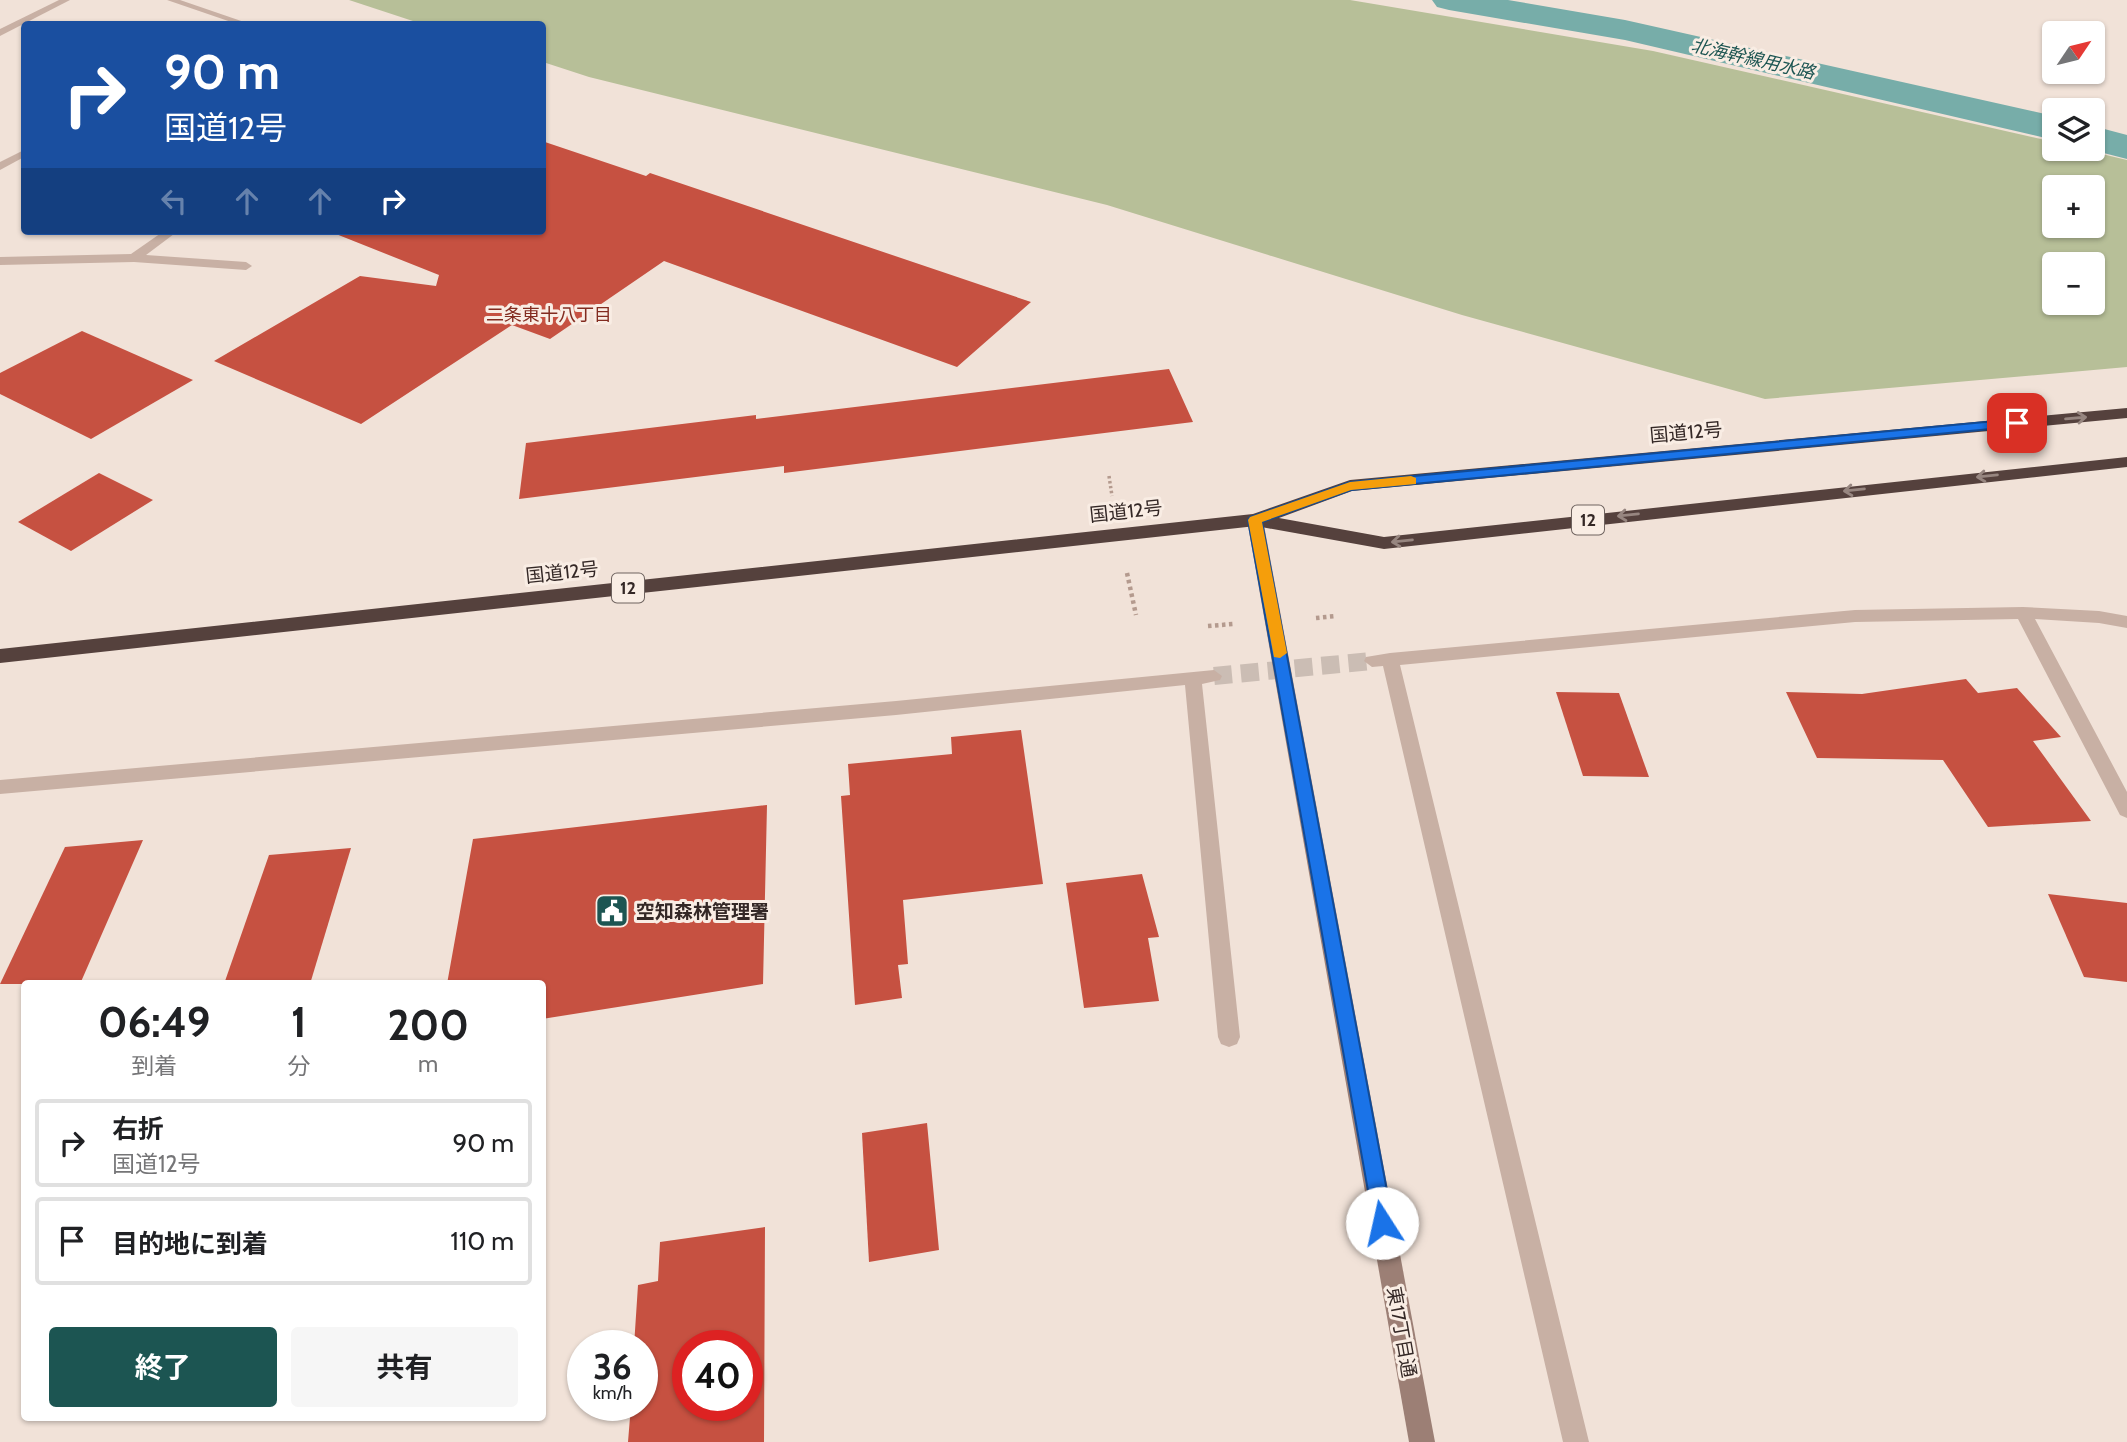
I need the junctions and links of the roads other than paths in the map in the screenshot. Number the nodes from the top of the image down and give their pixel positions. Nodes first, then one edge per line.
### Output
1 (66, 0) edge
2 (171, 0) edge
3 (24, 21) edge
4 (236, 21) edge
5 (21, 22) edge
6 (0, 33) edge
7 (21, 155) edge
8 (0, 167) edge
9 (166, 235) edge
10 (134, 258) junction
11 (0, 261) edge
12 (246, 266) dead end
13 (2127, 413) edge
14 (2127, 462) edge
15 (1255, 520) junction
16 (2024, 613) junction
17 (2127, 622) edge
18 (0, 656) edge
19 (1214, 676) tunnel mouth
20 (1193, 678) junction
21 (0, 787) edge
22 (2127, 810) edge
23 (1229, 1037) dead end
24 (1422, 1442) edge
25 (1576, 1442) edge

1 - 3 street
2 - 4 street
5 - 6 street
7 - 8 street
9 - 10 street
10 - 11 street
10 - 12 street
15 -> 13 highway, 国道12号 / 12
14 -> 15 highway, 国道12号 / 12
15 - 18 highway, 国道12号 / 12
15 - 24 street, 東17丁目通
16 - 17 street
16 - 22 street
16 - 25 street
19 - 20 street
20 - 21 street
20 - 23 street

